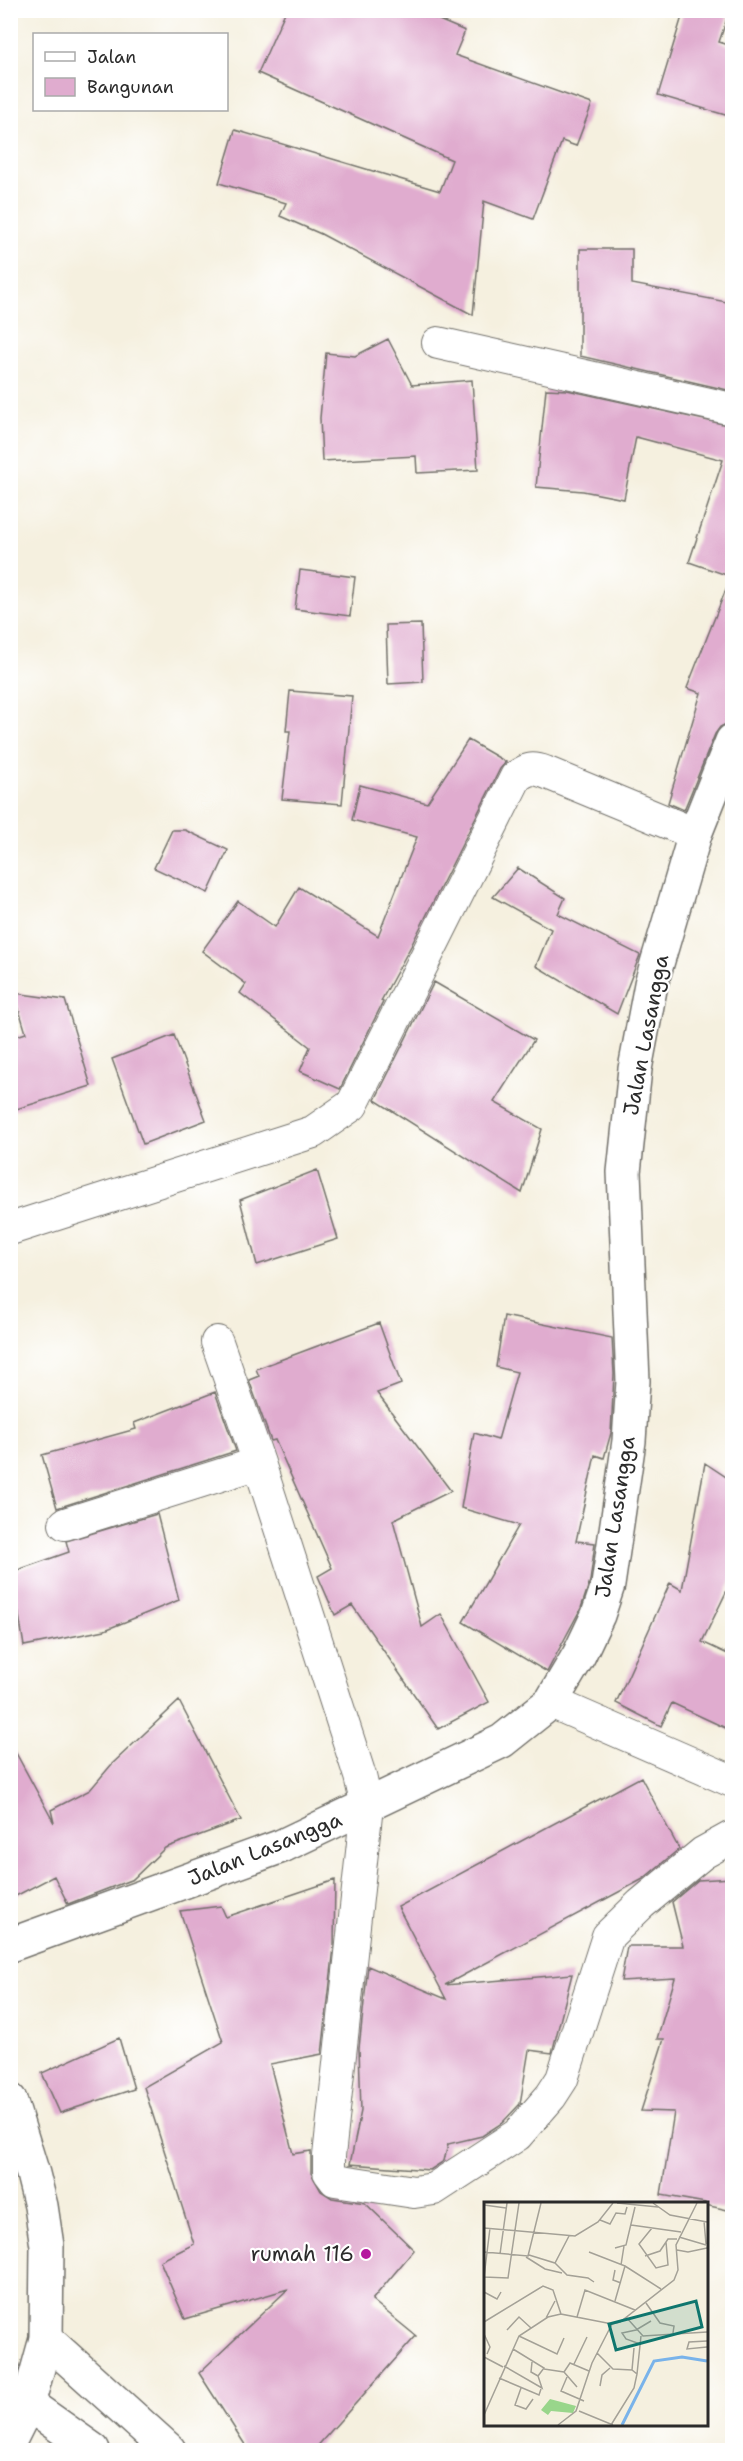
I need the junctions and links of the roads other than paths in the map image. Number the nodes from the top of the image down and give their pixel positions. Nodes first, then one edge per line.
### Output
1 (438, 343) dead end
2 (732, 409) edge
3 (732, 741) edge
4 (695, 834) junction
5 (10, 1229) edge
6 (217, 1342) dead end
7 (259, 1463) junction
8 (65, 1524) dead end
9 (551, 1702) junction
10 (732, 1781) edge
11 (367, 1806) junction
12 (732, 1837) edge
13 (10, 1945) edge
14 (10, 2100) edge
15 (46, 2339) junction
16 (28, 2404) junction
17 (10, 2440) edge
18 (93, 2451) edge
19 (169, 2451) edge

1 - 2 street
3 - 4 main road, Jalan Lasangga
4 - 5 street
4 - 9 main road, Jalan Lasangga
6 - 7 street
7 - 8 street
7 - 11 street
9 - 10 street
9 - 11 main road, Jalan Lasangga
11 - 12 street
11 - 13 main road, Jalan Lasangga
14 - 15 main road
15 - 16 main road
15 - 19 main road
16 - 17 main road
16 - 18 main road

